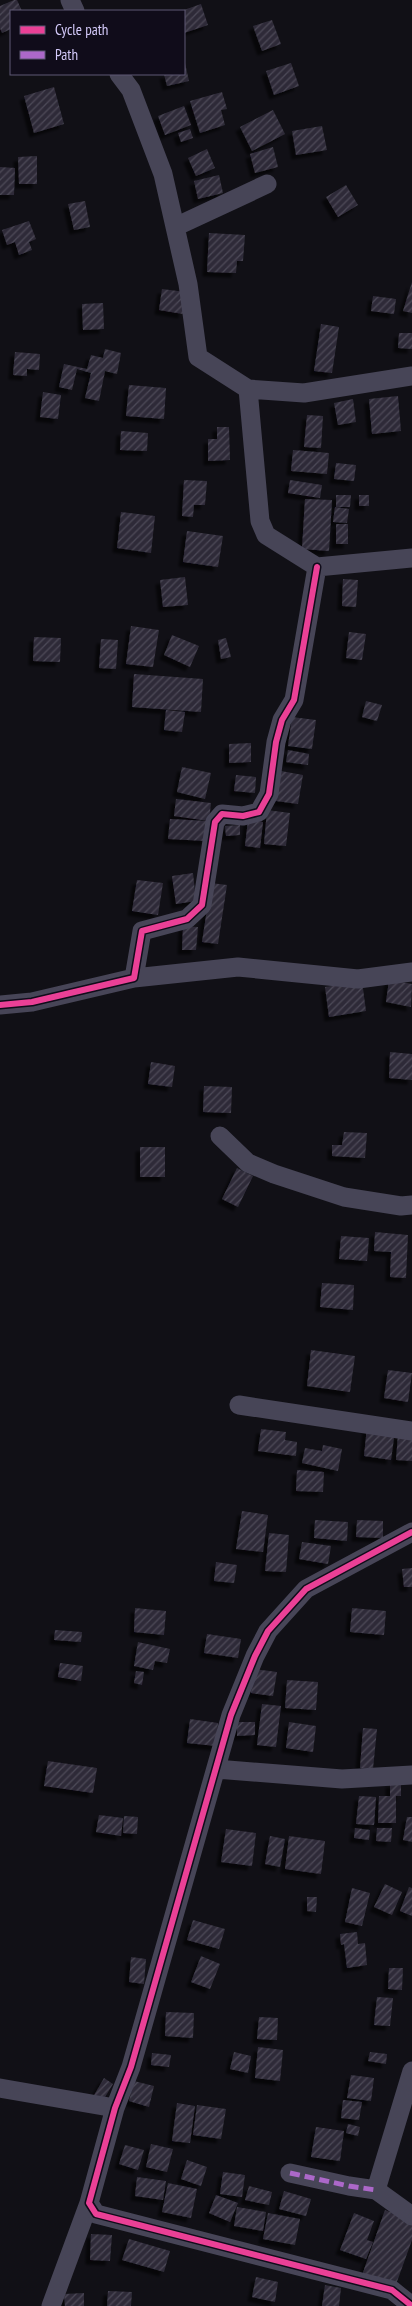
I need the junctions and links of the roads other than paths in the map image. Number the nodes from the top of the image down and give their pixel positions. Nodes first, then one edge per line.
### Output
1 (120, 75) edge
2 (267, 184) dead end
3 (175, 227) junction
4 (412, 376) edge
5 (248, 389) junction
6 (412, 558) edge
7 (317, 567) junction
8 (412, 972) edge
9 (134, 978) junction
10 (0, 1005) edge
11 (220, 1136) dead end
12 (412, 1205) edge
13 (239, 1405) dead end
14 (412, 1431) edge
15 (412, 1532) edge
16 (216, 1769) junction
17 (412, 1775) edge
18 (412, 2071) edge
19 (0, 2088) edge
20 (115, 2108) junction
21 (290, 2173) dead end
22 (376, 2190) junction
23 (89, 2203) junction
24 (412, 2216) edge
25 (51, 2306) edge
26 (412, 2306) edge

1 - 3 street
2 - 3 street
3 - 5 street
4 - 5 street
5 - 7 street
6 - 7 street
7 - 9 street
8 - 9 street
9 - 10 street
11 - 12 street
13 - 14 street
15 - 16 street
16 - 17 street
16 - 20 street
18 - 22 street
19 - 20 street
20 - 23 street
21 - 22 street
22 - 24 street
23 - 25 street
23 - 26 street

